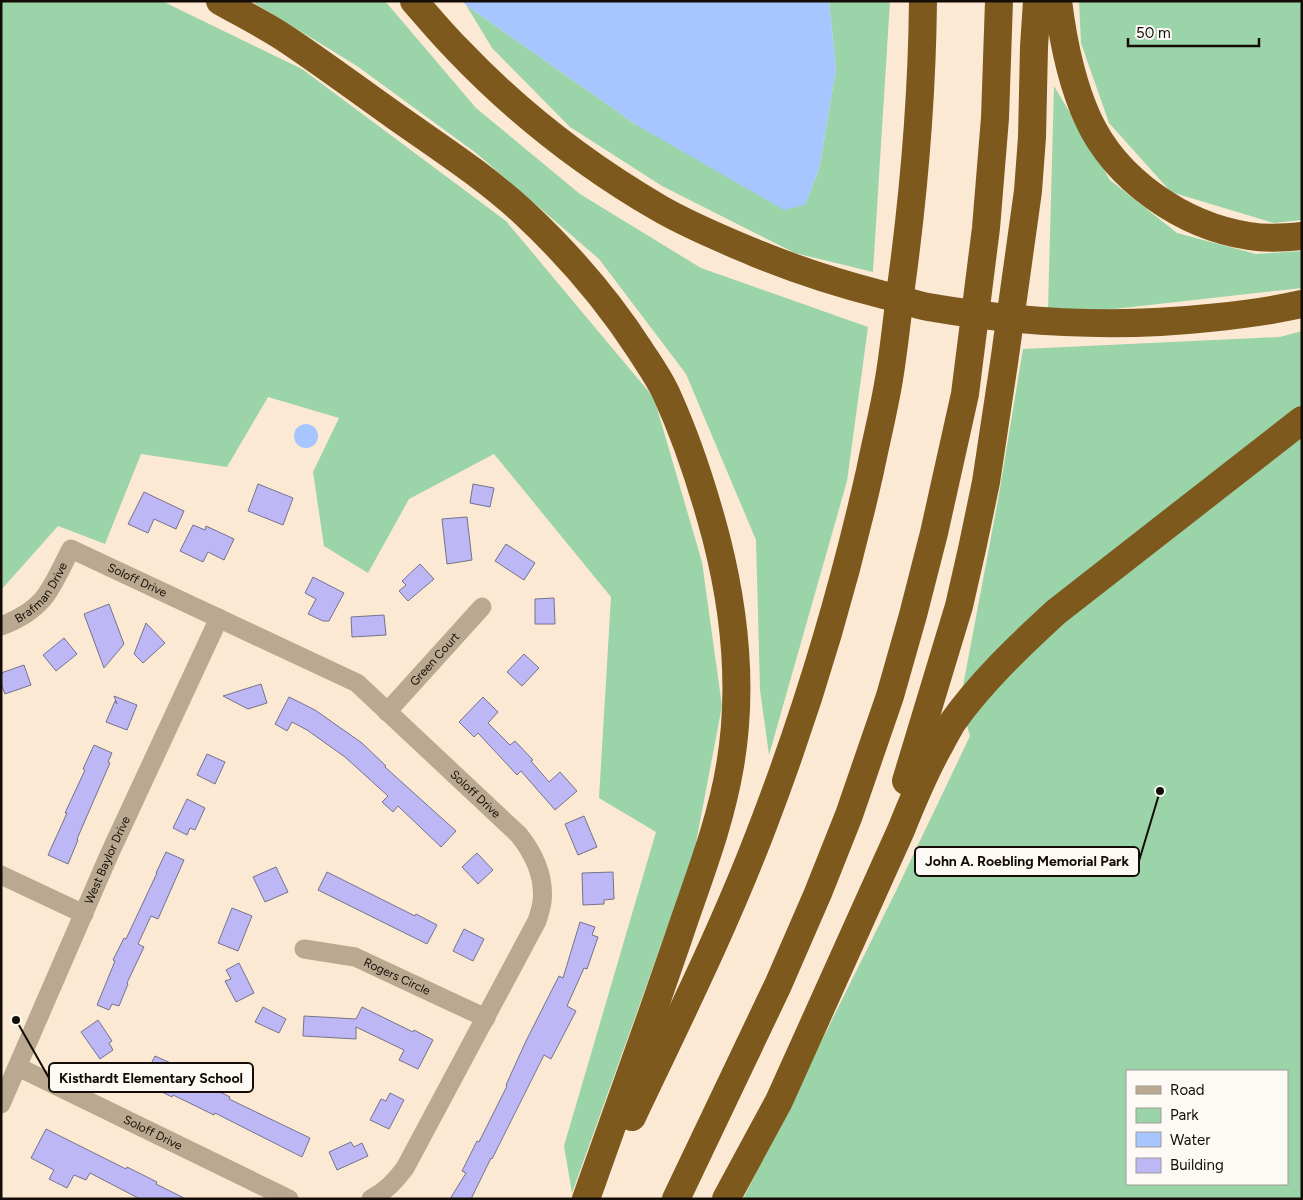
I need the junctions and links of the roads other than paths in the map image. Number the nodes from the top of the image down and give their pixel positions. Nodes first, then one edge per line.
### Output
1 (220, 1) edge
2 (414, 1) edge
3 (923, 1) edge
4 (999, 1) edge
5 (1037, 1) edge
6 (1058, 1) edge
7 (1302, 236) edge
8 (1302, 304) edge
9 (1302, 420) edge
10 (71, 549) joint
11 (482, 607) dead end
12 (219, 618) junction
13 (1, 626) edge
14 (387, 712) junction
15 (1, 876) edge
16 (869, 900) junction
17 (84, 914) junction
18 (304, 949) dead end
19 (486, 1018) junction
20 (18, 1067) junction
21 (1, 1104) edge
22 (289, 1199) edge
23 (371, 1199) edge
24 (586, 1199) edge
25 (593, 1199) edge
26 (676, 1199) edge
27 (726, 1199) edge

1 - 24 highway
2 - 8 highway
3 - 25 highway
4 - 26 highway
5 - 16 highway
6 - 7 highway
9 - 16 highway
10 - 12 street, Soloff Drive
10 - 13 street, Brafman Drive
11 - 14 street, Green Court
12 - 14 street, Soloff Drive
12 - 17 street, West Baylor Drive
14 - 19 street, Soloff Drive
15 - 17 street
16 - 27 highway
17 - 20 street, West Baylor Drive
18 - 19 street, Rogers Circle
19 - 23 street, Soloff Drive
20 - 21 street, West Baylor Drive
20 - 22 street, Soloff Drive

